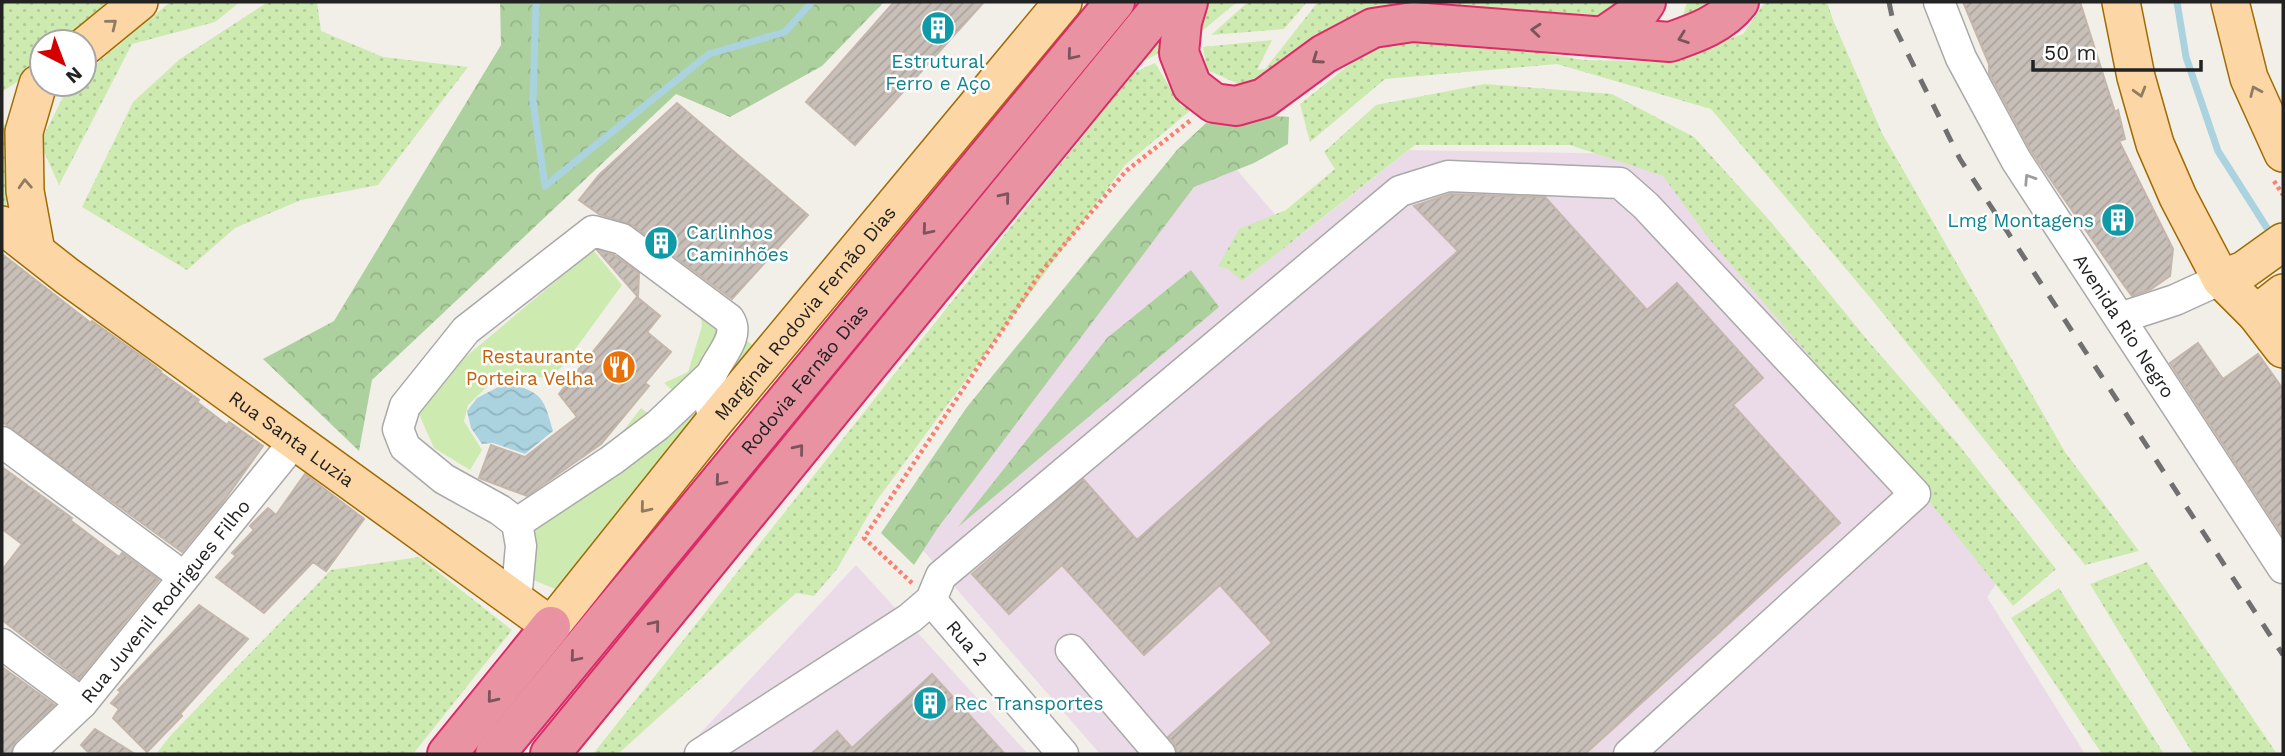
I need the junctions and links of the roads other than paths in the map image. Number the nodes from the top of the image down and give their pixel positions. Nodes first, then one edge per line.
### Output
1 (139, 2) edge
2 (1039, 2) edge
3 (1063, 2) edge
4 (1115, 2) edge
5 (1165, 2) edge
6 (1188, 2) edge
7 (1646, 2) edge
8 (1739, 2) edge
9 (1939, 2) edge
10 (2121, 2) edge
11 (2230, 2) edge
12 (98, 36) edge
13 (1604, 36) junction
14 (28, 89) edge
15 (35, 98) edge
16 (2, 102) edge
17 (947, 142) junction
18 (2283, 153) edge
19 (2, 225) edge
20 (2283, 242) edge
21 (36, 251) junction
22 (2221, 279) junction
23 (2269, 304) edge
24 (2120, 318) junction
25 (2283, 349) edge
26 (711, 375) junction
27 (714, 422) junction
28 (2, 442) edge
29 (295, 442) junction
30 (517, 523) junction
31 (2283, 568) edge
32 (184, 576) junction
33 (931, 600) junction
34 (516, 601) junction
35 (551, 626) junction
36 (2, 644) edge
37 (1071, 650) dead end
38 (82, 703) junction
39 (560, 745) edge
40 (28, 754) edge
41 (447, 754) edge
42 (495, 754) edge
43 (700, 754) edge
44 (1063, 754) edge
45 (1160, 754) edge
46 (1629, 754) edge

12 -> 1 main road
2 - 17 main road
3 - 17 main road, Marginal Rodovia Fernão Dias
4 -> 42 highway, Rodovia Fernão Dias
39 -> 5 highway, Rodovia Fernão Dias
13 -> 6 highway
7 - 13 highway
8 -> 13 highway
24 -> 9 street, Avenida Rio Negro
10 -> 22 main road
18 -> 11 main road
14 - 16 main road
21 -> 15 main road
17 - 27 main road, Marginal Rodovia Fernão Dias
19 - 21 main road, Rua Santa Luzia
20 - 22 main road
21 - 29 main road, Rua Santa Luzia
22 - 23 main road
22 - 24 street
23 - 25 main road
24 - 31 street, Avenida Rio Negro
26 - 27 street
26 - 30 street
26 - 30 street
27 -> 35 main road, Marginal Rodovia Fernão Dias
28 - 32 street
29 - 32 street, Rua Juvenil Rodrigues Filho
29 - 34 main road, Rua Santa Luzia
30 - 34 street
32 - 38 street, Rua Juvenil Rodrigues Filho
33 - 43 street
33 - 44 street, Rua 2
33 - 46 street
34 - 35 main road, Rua Santa Luzia
35 -> 41 highway
36 - 38 street
37 - 45 street
38 - 40 street, Rua Juvenil Rodrigues Filho

